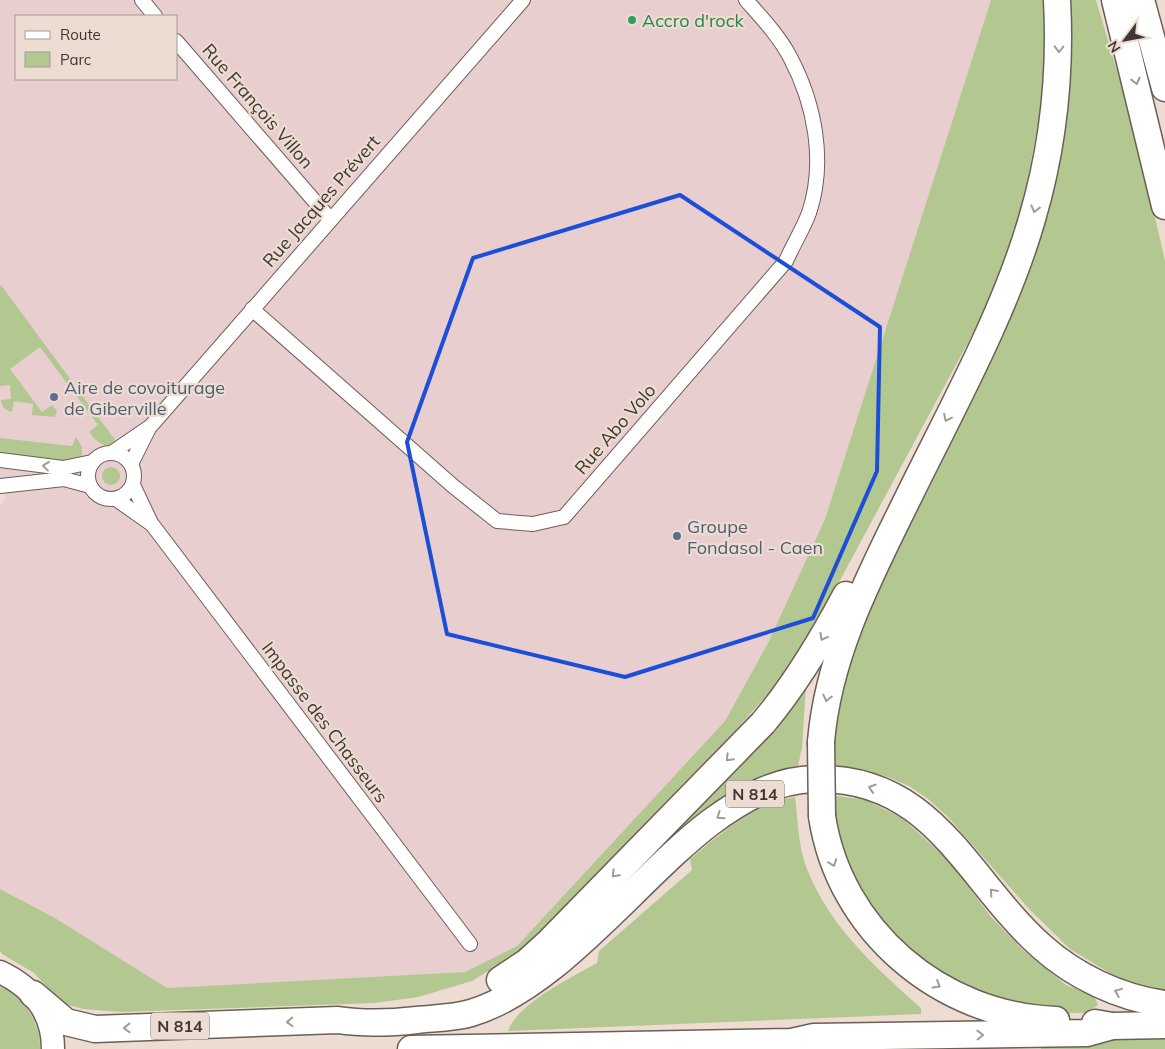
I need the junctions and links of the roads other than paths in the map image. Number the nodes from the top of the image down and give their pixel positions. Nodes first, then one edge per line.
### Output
1 (142, 0) edge
2 (523, 0) edge
3 (746, 0) edge
4 (1058, 0) edge
5 (1115, 0) edge
6 (1141, 0) edge
7 (154, 15) edge
8 (178, 43) edge
9 (1165, 88) edge
10 (1165, 206) edge
11 (330, 219) junction
12 (252, 308) junction
13 (149, 428) junction
14 (113, 452) junction
15 (0, 460) edge
16 (92, 462) junction
17 (131, 464) junction
18 (16, 484) junction
19 (133, 485) junction
20 (0, 486) edge
21 (90, 486) junction
22 (0, 490) edge
23 (116, 499) junction
24 (151, 523) junction
25 (896, 523) junction
26 (470, 944) dead end
27 (12, 977) edge
28 (1165, 1004) edge
29 (338, 1020) junction
30 (1165, 1025) edge
31 (1112, 1026) junction
32 (792, 1042) junction
33 (54, 1049) edge
34 (411, 1049) edge
35 (934, 1049) edge

1 - 7 street
2 - 11 street, Rue Jacques Prévert
3 - 12 street, Rue Abo Volo
4 -> 25 highway
5 -> 10 highway
6 - 9 highway
8 - 11 street, Rue François Villon
11 - 12 street, Rue Jacques Prévert
12 - 13 street, Rue Jacques Prévert
13 - 14 street, Rue Jacques Prévert
13 - 17 street, Rue Jacques Prévert
14 - 16 street, Rue Jacques Prévert
14 - 17 street
16 -> 15 street, Rue Jacques Prévert
16 - 21 street
17 - 19 street
18 - 20 street
18 - 21 street
18 - 22 street
19 - 23 street
19 - 24 street, Impasse des Chasseurs
21 - 23 street
23 - 24 street, Impasse des Chasseurs
24 - 26 street, Impasse des Chasseurs
25 -> 29 highway
25 -> 31 highway, bridge
29 -> 27 highway, N 814
27 - 33 main road
28 -> 29 highway, N 814
30 - 31 highway
32 -> 31 highway
32 - 34 highway
32 - 35 highway

